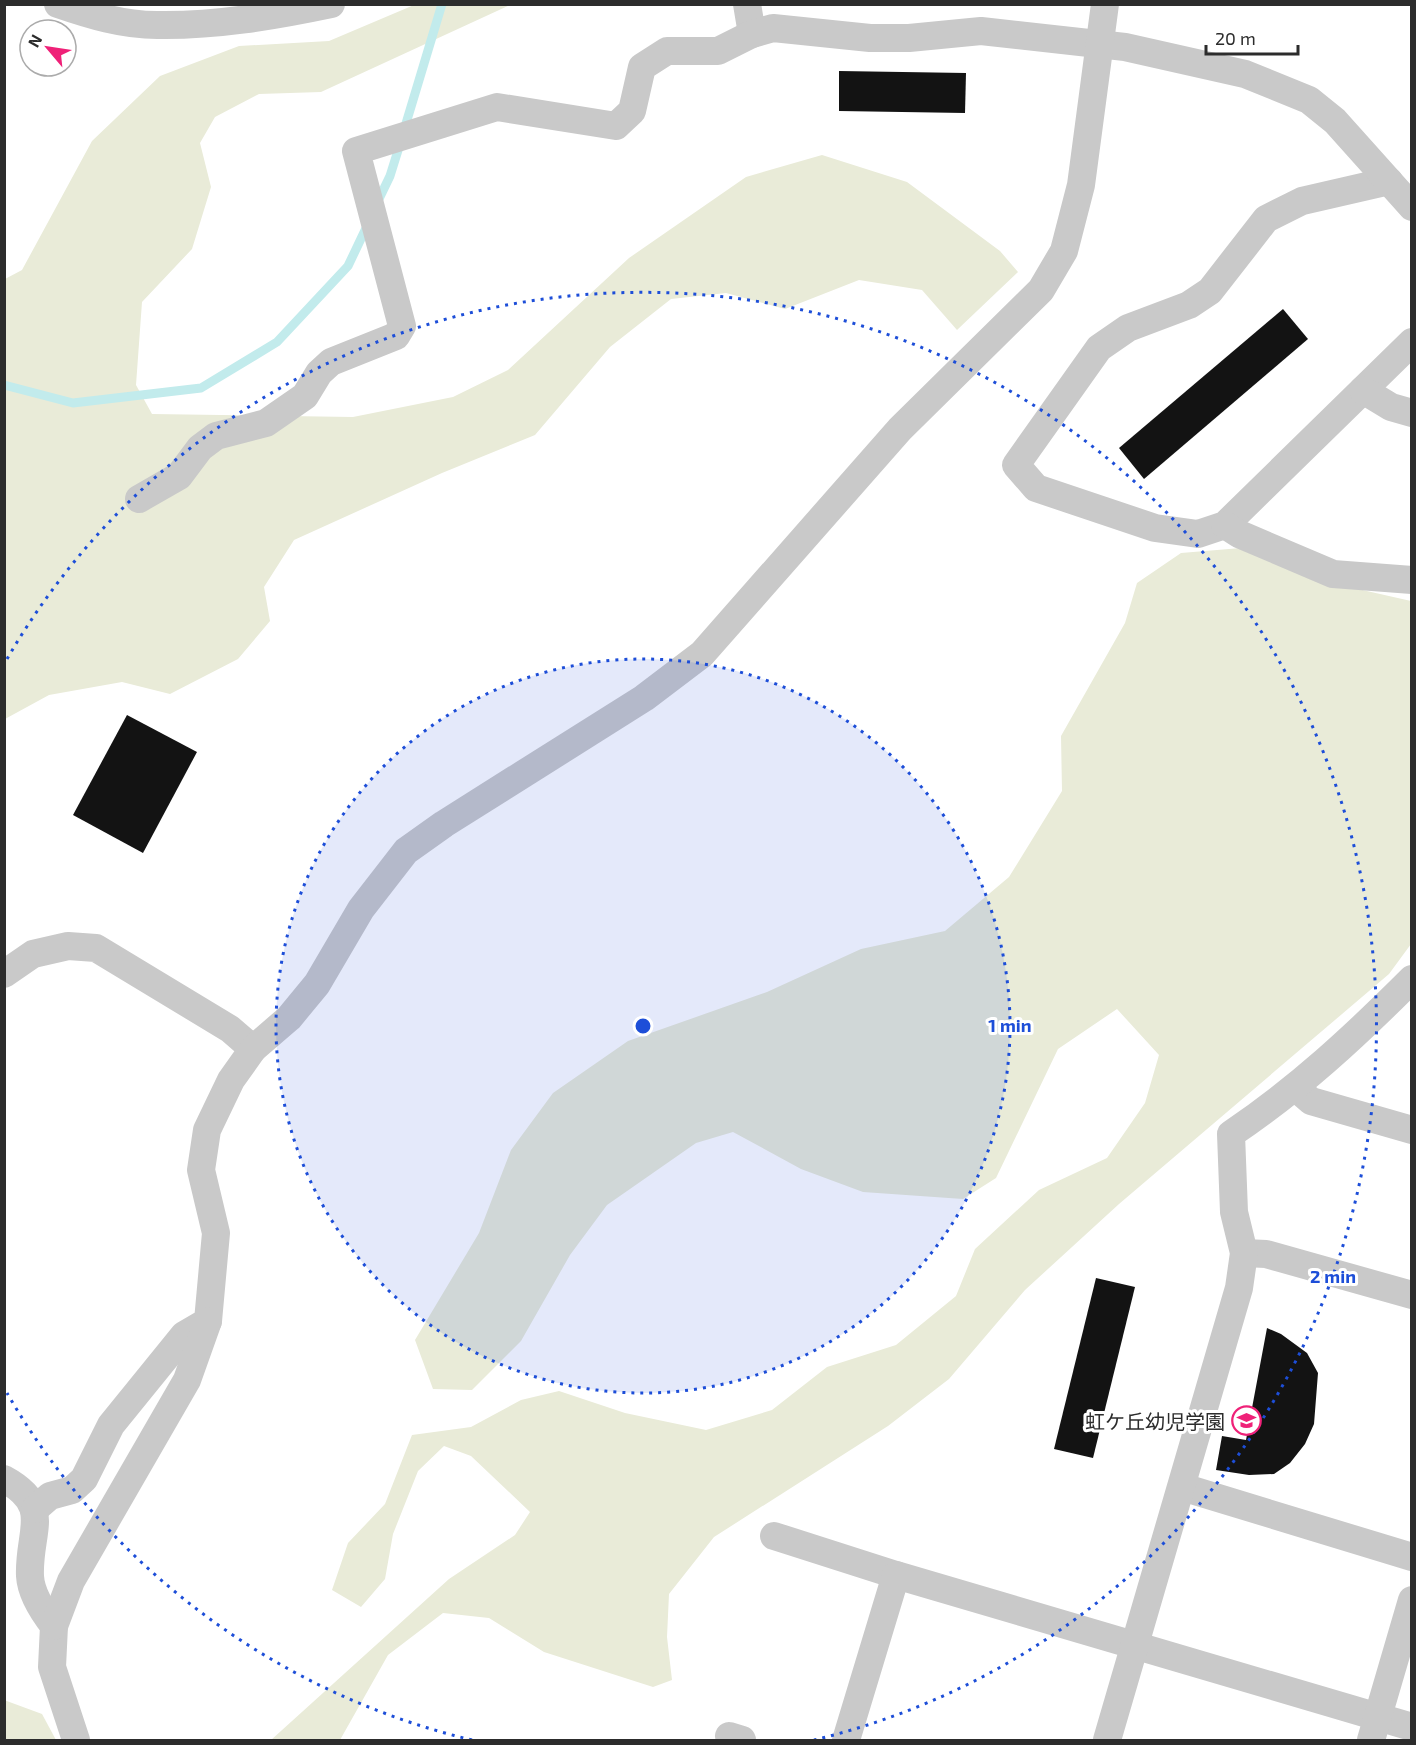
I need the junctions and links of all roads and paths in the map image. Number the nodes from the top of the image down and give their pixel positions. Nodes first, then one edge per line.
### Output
1 (58, 4) edge
2 (331, 4) edge
3 (747, 4) edge
4 (1105, 4) edge
5 (752, 34) junction
6 (1099, 44) junction
7 (1389, 181) junction
8 (1412, 207) edge
9 (1412, 342) edge
10 (1364, 390) junction
11 (1412, 413) edge
12 (139, 499) dead end
13 (1225, 525) junction
14 (1412, 580) edge
15 (4, 974) edge
16 (1412, 979) edge
17 (253, 1049) junction
18 (1296, 1088) junction
19 (1412, 1130) edge
20 (1244, 1253) junction
21 (1412, 1295) edge
22 (208, 1321) junction
23 (4, 1479) edge
24 (1182, 1487) junction
25 (35, 1509) junction
26 (774, 1536) dead end
27 (1412, 1557) edge
28 (896, 1575) junction
29 (1412, 1600) edge
30 (54, 1626) junction
31 (1136, 1644) junction
32 (1412, 1727) edge
33 (1374, 1729) edge
34 (76, 1740) edge
35 (846, 1740) edge
36 (1107, 1740) edge

1 - 2 street
3 - 5 street
4 - 6 street
5 - 6 street
5 - 12 street
6 - 7 street
6 - 17 street
7 - 8 street
7 - 13 street
9 - 10 street
10 - 11 street
10 - 13 street
13 - 14 street
15 - 17 street
16 - 18 street
17 - 22 street
18 - 19 street
18 - 20 street
20 - 21 street
20 - 24 street
22 - 25 street
22 - 30 street
23 - 25 street
24 - 27 street
24 - 31 street
25 - 30 street
26 - 28 street
28 - 31 street
28 - 35 street
29 - 33 street
30 - 34 street
31 - 33 street
31 - 36 street
32 - 33 street

